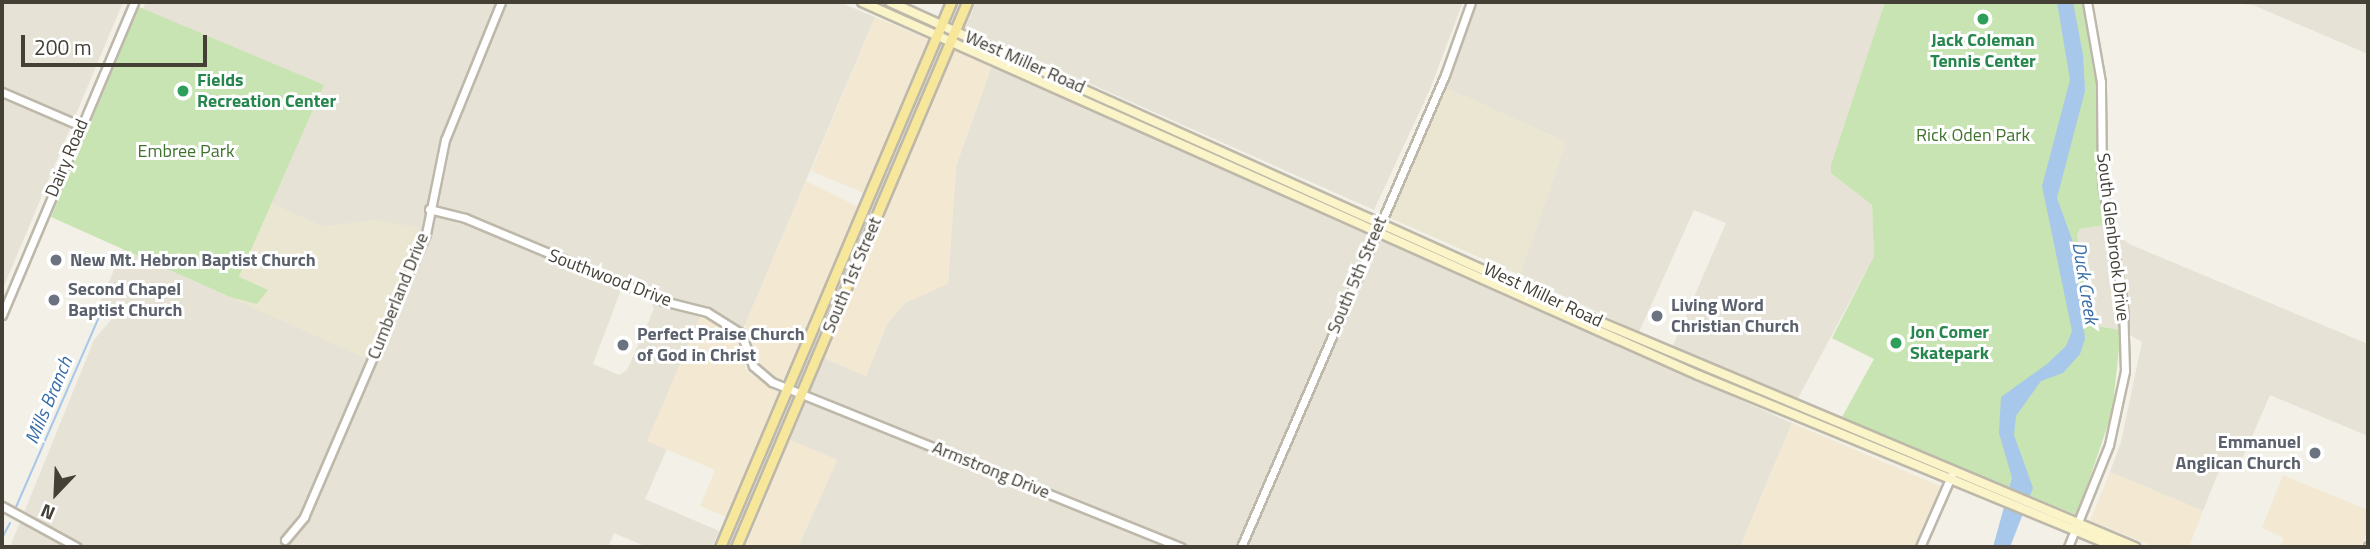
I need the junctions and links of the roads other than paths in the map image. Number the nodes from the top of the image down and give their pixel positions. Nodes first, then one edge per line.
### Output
1 (134, 2) edge
2 (501, 2) edge
3 (862, 2) edge
4 (890, 2) edge
5 (951, 2) edge
6 (967, 2) edge
7 (1471, 2) edge
8 (2087, 2) edge
9 (939, 30) junction
10 (955, 31) junction
11 (950, 41) junction
12 (2, 92) edge
13 (907, 106) junction
14 (920, 112) junction
15 (81, 126) junction
16 (429, 209) junction
17 (1380, 220) junction
18 (1377, 229) junction
19 (828, 296) junction
20 (841, 302) junction
21 (2, 315) edge
22 (789, 389) junction
23 (801, 395) junction
24 (1952, 475) junction
25 (2, 506) edge
26 (2077, 526) junction
27 (285, 540) dead end
28 (77, 547) edge
29 (720, 547) edge
30 (736, 547) edge
31 (1181, 547) edge
32 (1241, 547) edge
33 (1920, 547) edge
34 (2068, 547) edge
35 (2116, 547) edge
36 (2135, 547) edge

1 - 15 street, Dairy Road
2 - 16 street, Cumberland Drive
3 - 9 main road
4 - 9 main road
5 - 9 main road, South 1st Street
6 - 10 main road, South 1st Street
7 - 17 street, South 5th Street
8 - 26 street, South Glenbrook Drive
9 - 10 main road, West Miller Road
9 - 11 main road, West Miller Road
9 - 13 main road, South 1st Street
10 - 11 main road, South 1st Street
10 - 17 main road, West Miller Road
11 - 14 main road, South 1st Street
11 - 18 main road, West Miller Road
12 - 15 street
13 - 14 main road
13 - 19 main road, South 1st Street
14 - 20 main road, South 1st Street
15 - 21 street, Dairy Road
16 - 22 street, Southwood Drive
16 - 27 street, Cumberland Drive
17 - 18 street, South 5th Street
17 - 24 main road, West Miller Road
18 - 24 main road, West Miller Road
18 - 32 street, South 5th Street
19 - 20 main road
19 - 22 main road, South 1st Street
20 - 23 main road, South 1st Street
22 - 23 street, Southwood Drive
22 - 29 main road, South 1st Street
23 - 30 main road, South 1st Street
23 - 31 street, Armstrong Drive
24 - 26 main road, West Miller Road
24 - 33 street
25 - 28 street
26 - 34 street, South Glenbrook Drive
26 - 35 main road, West Miller Road
26 - 36 main road, West Miller Road

